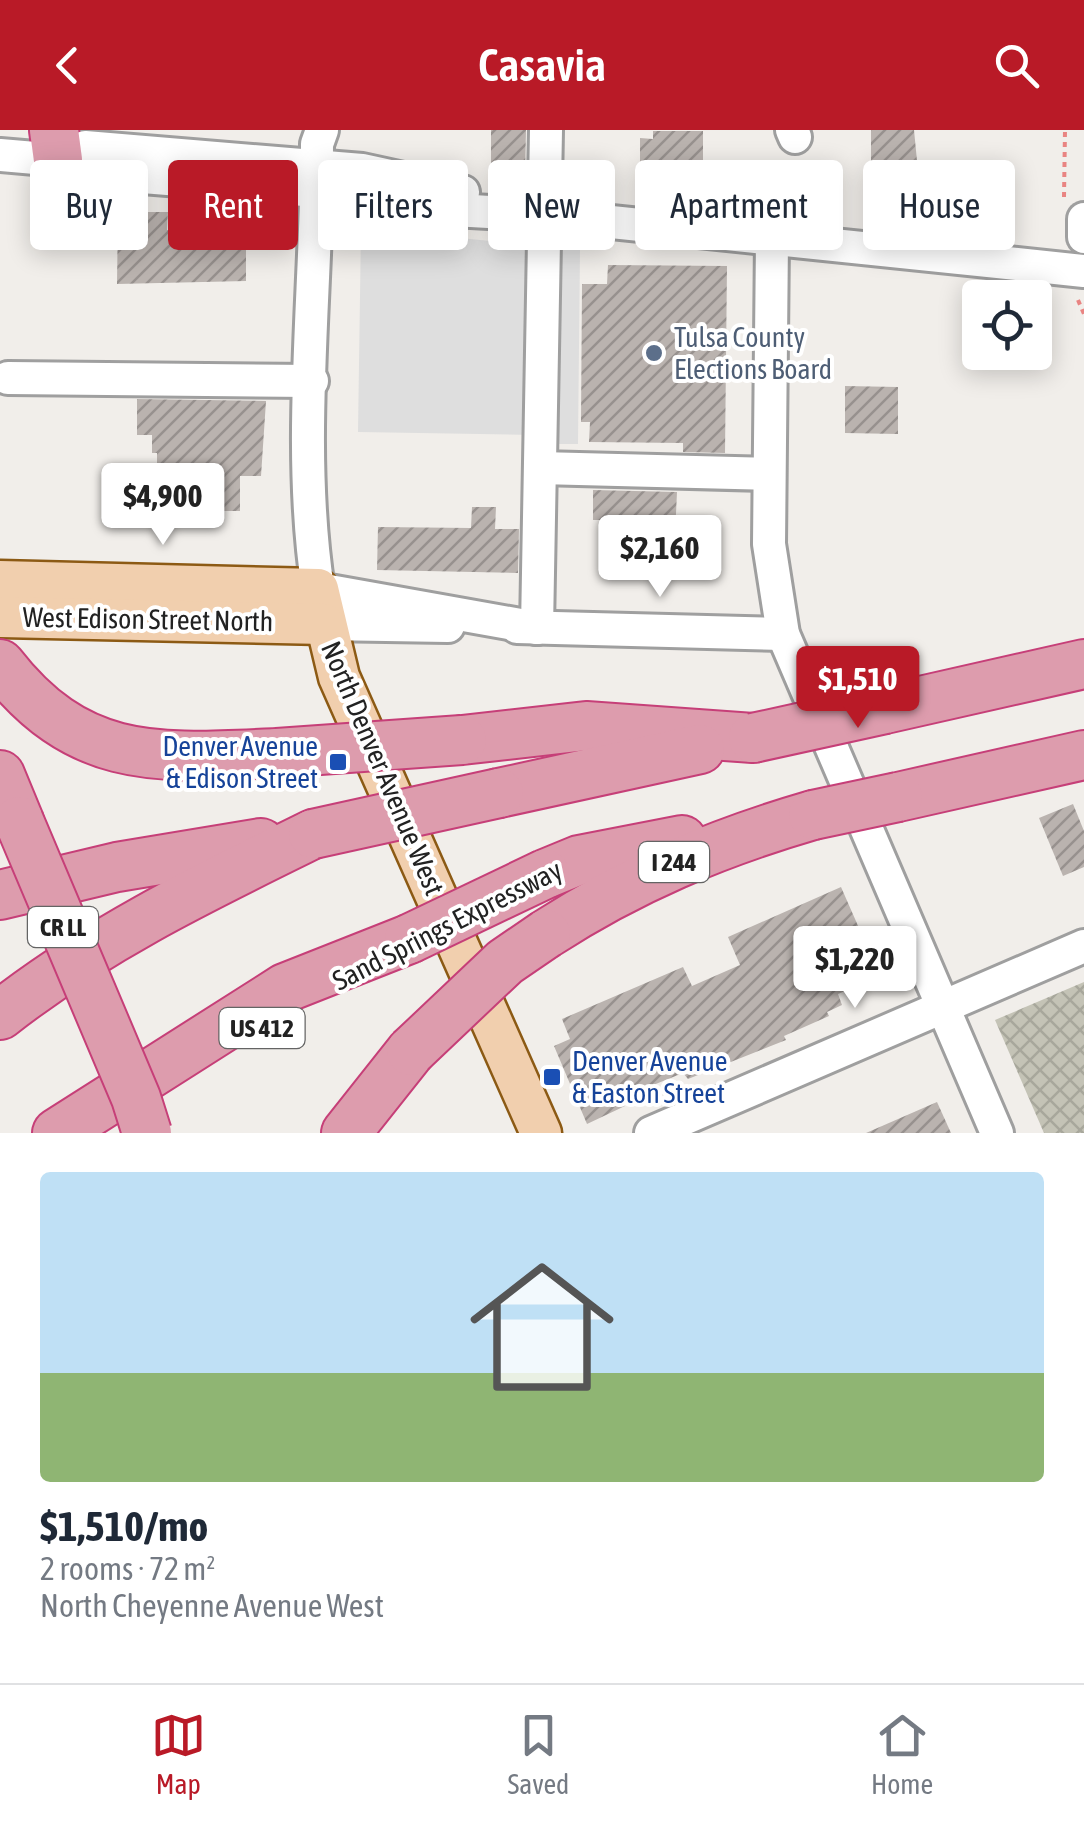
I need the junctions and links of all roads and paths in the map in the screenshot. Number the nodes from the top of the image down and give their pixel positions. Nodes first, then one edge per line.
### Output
1 (546, 130) edge
2 (179, 142) edge
3 (33, 150) edge
4 (317, 152) edge
5 (545, 160) edge
6 (488, 199) edge
7 (1084, 219) edge
8 (1084, 233) edge
9 (843, 246) edge
10 (543, 250) edge
11 (772, 250) edge
12 (1084, 271) edge
13 (8, 378) dead end
14 (312, 382) junction
15 (540, 468) junction
16 (769, 474) junction
17 (0, 582) edge
18 (321, 606) junction
19 (0, 617) edge
20 (536, 628) junction
21 (783, 634) junction
22 (0, 664) edge
23 (1084, 664) edge
24 (753, 738) junction
25 (1084, 755) edge
26 (0, 775) edge
27 (813, 816) junction
28 (314, 834) junction
29 (0, 896) edge
30 (409, 939) junction
31 (1084, 946) edge
32 (942, 1008) junction
33 (0, 1015) edge
34 (106, 1032) junction
35 (58, 1133) edge
36 (126, 1133) edge
37 (147, 1133) edge
38 (346, 1133) edge
39 (541, 1133) edge
40 (651, 1133) edge
41 (997, 1133) edge

1 - 5 street
2 - 3 street
2 - 4 street
3 - 4 street
4 - 6 street
4 - 14 street, North Denver Avenue West
7 - 8 street
9 - 12 street
10 - 15 street
11 - 16 street
13 - 14 street
14 - 18 street, North Denver Avenue West
15 - 16 street
15 - 20 street
16 - 21 street
17 - 18 main road, West Edison Street North
18 - 19 main road, West Edison Street North
18 - 20 street, West Edison Street North
18 - 39 main road, North Denver Avenue West
20 - 21 street, West Edison Street North
21 - 32 street
22 - 24 highway, bridge
23 - 24 highway, bridge
24 - 28 highway, bridge
25 - 27 highway, I 244, bridge
26 - 34 highway, CR LL, bridge
27 - 30 highway, Sand Springs Expressway / US 412, bridge
27 - 38 highway, I 244, bridge
28 - 29 highway
28 - 33 highway
30 - 35 highway
30 - 36 highway, Sand Springs Expressway / US 412
31 - 32 street
32 - 40 street
32 - 41 street
34 - 36 highway, bridge
34 - 37 highway, CR LL, bridge

